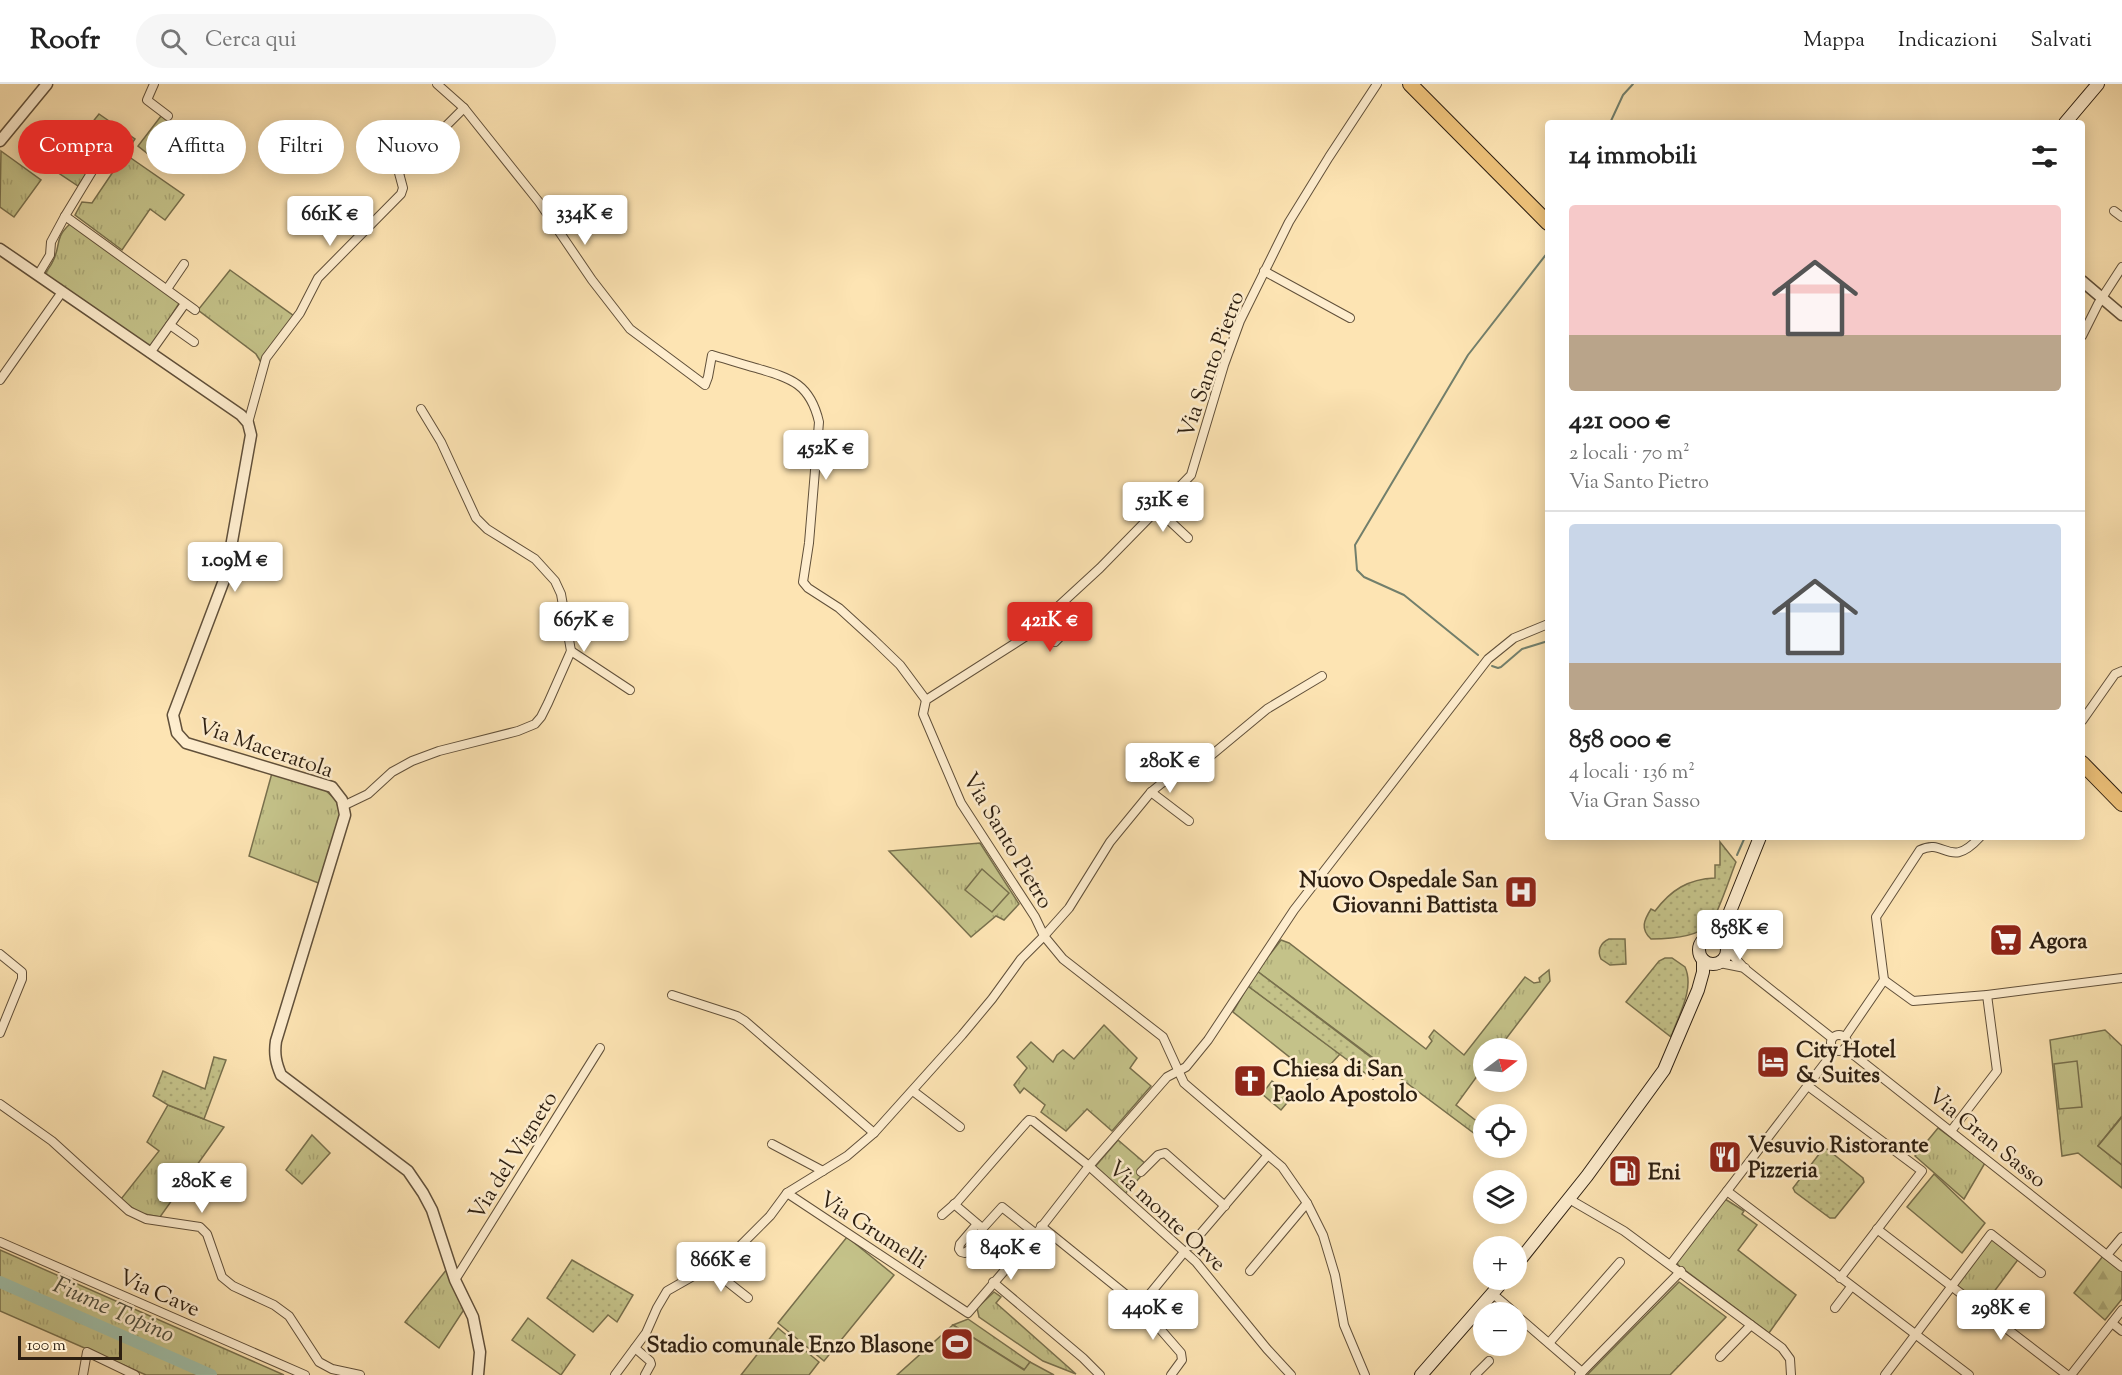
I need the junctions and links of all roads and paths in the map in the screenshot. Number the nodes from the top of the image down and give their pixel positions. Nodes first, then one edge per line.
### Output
1 (47, 84) edge
2 (154, 84) edge
3 (437, 84) edge
4 (1377, 84) edge
5 (1410, 84) edge
6 (2098, 84) edge
7 (464, 108) junction
8 (168, 116) dead end
9 (2068, 120) edge
10 (0, 141) edge
11 (90, 174) edge
12 (2114, 211) dead end
13 (65, 216) junction
14 (2122, 217) edge
15 (1545, 220) edge
16 (2, 253) edge
17 (184, 264) dead end
18 (2122, 267) edge
19 (1264, 272) junction
20 (38, 275) junction
21 (2085, 283) edge
22 (167, 289) junction
23 (62, 292) junction
24 (2103, 298) junction
25 (184, 305) dead end
26 (195, 310) dead end
27 (2122, 315) edge
28 (1350, 318) dead end
29 (170, 325) junction
30 (2085, 331) edge
31 (194, 342) dead end
32 (150, 353) junction
33 (0, 380) edge
34 (421, 409) dead end
35 (248, 423) junction
36 (1157, 509) junction
37 (1188, 538) dead end
38 (1039, 625) junction
39 (1545, 625) edge
40 (1064, 633) dead end
41 (571, 651) junction
42 (2122, 671) edge
43 (1322, 676) dead end
44 (630, 690) dead end
45 (926, 700) junction
46 (2085, 717) edge
47 (2085, 766) edge
48 (1151, 792) junction
49 (2122, 804) edge
50 (343, 806) junction
51 (1189, 821) dead end
52 (1759, 840) edge
53 (1977, 840) edge
54 (1730, 914) junction
55 (1044, 936) junction
56 (1710, 936) junction
57 (1727, 949) junction
58 (0, 954) edge
59 (1703, 960) junction
60 (1720, 963) junction
61 (1745, 969) junction
62 (2122, 978) edge
63 (1884, 980) junction
64 (1698, 990) junction
65 (672, 995) dead end
66 (1988, 995) junction
67 (0, 1033) edge
68 (1845, 1037) junction
69 (1832, 1038) junction
70 (600, 1048) dead end
71 (1845, 1048) junction
72 (1835, 1050) junction
73 (1177, 1070) junction
74 (1808, 1086) junction
75 (913, 1091) junction
76 (0, 1104) edge
77 (960, 1127) dead end
78 (1952, 1131) junction
79 (874, 1133) junction
80 (772, 1144) dead end
81 (1268, 1155) junction
82 (1089, 1166) junction
83 (824, 1171) junction
84 (1141, 1172) dead end
85 (1727, 1191) junction
86 (787, 1193) junction
87 (1569, 1199) junction
88 (1307, 1203) junction
89 (954, 1204) junction
90 (1225, 1206) junction
91 (942, 1215) dead end
92 (1877, 1229) junction
93 (1038, 1230) junction
94 (2122, 1237) edge
95 (0, 1242) edge
96 (1187, 1249) junction
97 (1527, 1251) edge
98 (2107, 1255) junction
99 (1620, 1262) dead end
100 (1671, 1264) junction
101 (2122, 1267) edge
102 (710, 1268) junction
103 (1250, 1271) dead end
104 (1681, 1271) junction
105 (2041, 1273) dead end
106 (1840, 1278) junction
107 (455, 1280) junction
108 (993, 1282) junction
109 (1951, 1286) junction
110 (1851, 1287) junction
111 (1495, 1290) edge
112 (1492, 1294) junction
113 (748, 1298) dead end
114 (1501, 1302) edge
115 (1140, 1306) junction
116 (1835, 1308) dead end
117 (2122, 1310) edge
118 (2112, 1323) junction
119 (1527, 1324) edge
120 (1751, 1325) junction
121 (2122, 1330) edge
122 (1915, 1335) junction
123 (1549, 1343) junction
124 (635, 1348) junction
125 (1720, 1357) dead end
126 (1489, 1361) dead end
127 (345, 1373) edge
128 (1581, 1373) edge
129 (83, 1375) edge
130 (135, 1375) edge
131 (305, 1375) edge
132 (360, 1375) edge
133 (478, 1375) edge
134 (615, 1375) edge
135 (645, 1375) edge
136 (1100, 1375) edge
137 (1171, 1375) edge
138 (1291, 1375) edge
139 (1365, 1375) edge
140 (1421, 1375) edge
141 (1476, 1375) edge
142 (1791, 1375) edge
143 (1885, 1375) edge
144 (1969, 1375) edge
145 (2069, 1375) edge

1 - 10 street
2 - 8 street
3 - 7 street
4 - 19 street, Via Santo Pietro
5 - 15 main road
6 - 9 main road
7 - 35 street
7 - 45 street
11 - 13 street
12 - 14 street
13 - 20 street
13 - 22 street
16 - 20 street
17 - 22 street
18 - 24 street
19 - 28 street
19 - 36 street, Via Santo Pietro
20 - 23 street
21 - 24 street
22 - 26 street
23 - 32 street
23 - 33 street
24 - 27 street
24 - 30 street
25 - 29 street
29 - 31 street
29 - 32 street
32 - 35 street
34 - 41 street
35 - 50 street, Via Maceratola
36 - 37 street
36 - 38 street, Via Santo Pietro
38 - 40 street
38 - 45 street, Via Santo Pietro
39 - 73 street, Via Grumelli
41 - 44 street
41 - 50 street
42 - 46 street
43 - 48 street
45 - 55 street, Via Santo Pietro
47 - 49 main road
48 - 51 street
48 - 55 street
50 - 107 street, Via Maceratola
52 - 54 main road
53 - 63 street
54 - 56 main road
54 - 57 main road
55 - 73 street
55 - 75 street, Via Santo Pietro
56 - 57 main road
56 - 59 main road
57 - 60 main road
57 - 61 street
58 - 67 street
59 - 60 main road
59 - 64 main road
60 - 61 street
60 - 64 main road
61 - 69 street
62 - 66 street
63 - 66 street
63 - 68 street
64 - 87 main road
65 - 79 street
66 - 78 street
68 - 69 street
68 - 71 street
69 - 72 street
70 - 107 street, Via del Vigneto
71 - 72 street
71 - 78 street, Via Gran Sasso
72 - 74 street
73 - 81 street
73 - 82 street, Via Grumelli
74 - 85 street
74 - 92 street
75 - 77 street
75 - 79 street, Via Santo Pietro
76 - 127 street
78 - 98 street, Via Gran Sasso
79 - 83 street, Via Santo Pietro
80 - 83 street
81 - 88 street
81 - 90 street
82 - 89 street, Via monte Orve
82 - 93 street, Via Grumelli
82 - 96 street, Via monte Orve
83 - 86 street, Via Santo Pietro
84 - 90 street
85 - 100 street
85 - 106 street
86 - 102 street, Via Santo Pietro
86 - 108 street, Via Grumelli
87 - 97 main road
87 - 100 street
88 - 103 street
88 - 139 street
89 - 91 street
89 - 93 street
90 - 96 street
92 - 106 street
92 - 109 street
93 - 108 street, Via Grumelli
93 - 115 street
94 - 98 street
95 - 131 street, Via Cave
96 - 115 street
96 - 138 street, Via monte Orve
98 - 101 street, Via Gran Sasso
99 - 123 street
100 - 104 street
102 - 113 street
102 - 124 street, Via Santo Pietro
104 - 120 street
104 - 128 street
105 - 109 street
106 - 110 street
107 - 133 street, Via Maceratola
108 - 136 street
109 - 122 street
109 - 145 street
110 - 116 street
110 - 122 street
111 - 112 main road
112 - 114 street
112 - 140 main road
115 - 137 street
117 - 118 street
118 - 121 street
118 - 145 street
119 - 123 street
120 - 125 street
120 - 142 street
122 - 143 street
122 - 144 street
123 - 128 street
124 - 134 street, Via Santo Pietro
124 - 135 street
126 - 141 street
127 - 132 street
129 - 130 street

